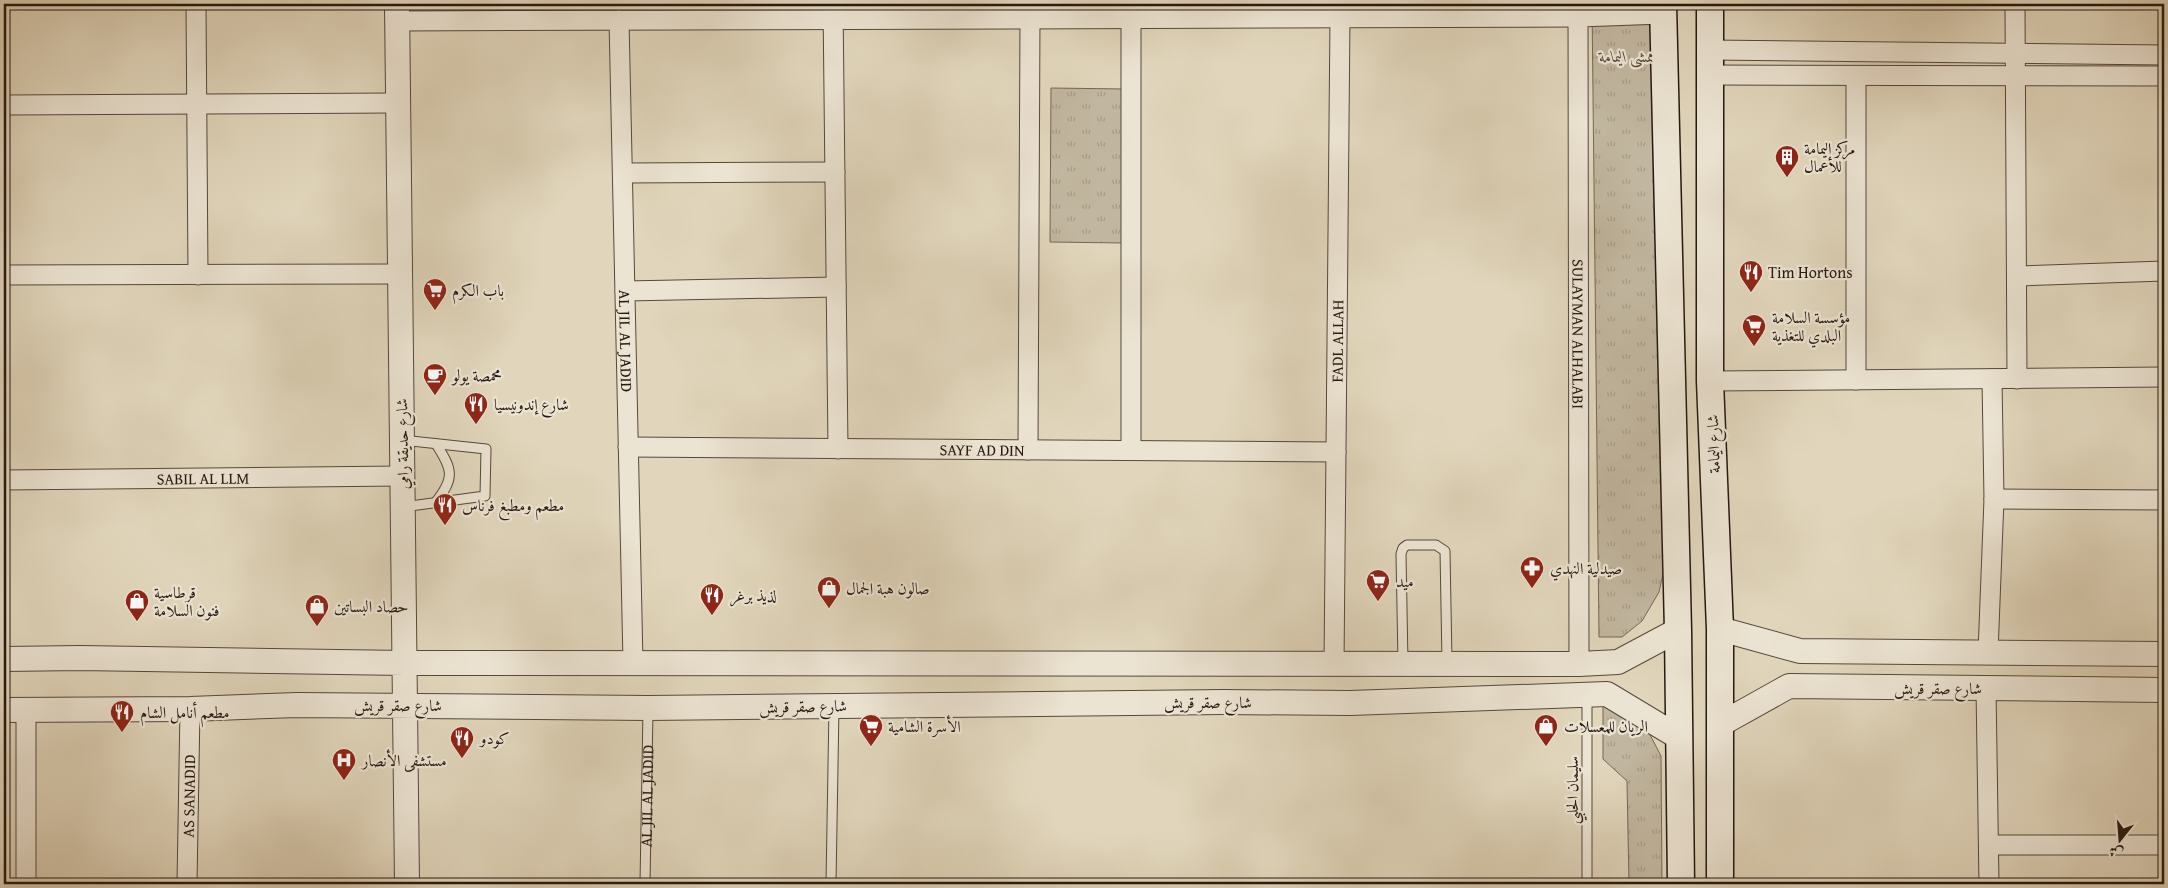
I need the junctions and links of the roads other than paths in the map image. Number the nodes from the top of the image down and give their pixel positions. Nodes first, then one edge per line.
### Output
1 (196, 4) edge
2 (1710, 4) edge
3 (2015, 4) edge
4 (1663, 9) edge
5 (833, 11) edge
6 (1173, 11) edge
7 (1579, 11) edge
8 (397, 12) edge
9 (1131, 17) junction
10 (1340, 17) junction
11 (1030, 18) junction
12 (620, 20) junction
13 (1710, 50) junction
14 (2016, 54) junction
15 (2164, 55) edge
16 (1710, 75) junction
17 (1856, 76) junction
18 (2016, 76) junction
19 (2164, 76) edge
20 (398, 103) junction
21 (195, 104) junction
22 (4, 105) edge
23 (835, 172) junction
24 (623, 173) junction
25 (1710, 259) junction
26 (1669, 260) junction
27 (2164, 272) edge
28 (400, 274) junction
29 (4, 275) edge
30 (198, 275) junction
31 (2017, 276) junction
32 (836, 287) junction
33 (625, 291) junction
34 (2164, 377) edge
35 (2017, 378) junction
36 (1992, 379) junction
37 (1856, 380) junction
38 (1710, 381) junction
39 (402, 440) junction
40 (436, 444) junction
41 (628, 447) junction
42 (838, 449) junction
43 (1028, 450) junction
44 (1131, 450) junction
45 (1336, 452) junction
46 (402, 476) junction
47 (4, 480) edge
48 (1994, 499) junction
49 (2164, 500) edge
50 (435, 503) junction
51 (403, 507) junction
52 (1720, 629) junction
53 (1678, 630) junction
54 (1849, 653) junction
55 (1988, 653) junction
56 (2164, 654) edge
57 (4, 659) edge
58 (634, 662) junction
59 (404, 663) junction
60 (1403, 664) junction
61 (1496, 664) junction
62 (1579, 664) junction
63 (1334, 665) junction
64 (1451, 665) junction
65 (1848, 688) junction
66 (1986, 688) junction
67 (2164, 690) edge
68 (1587, 696) junction
69 (1502, 700) junction
70 (1458, 701) junction
71 (405, 705) junction
72 (834, 706) junction
73 (648, 708) junction
74 (190, 709) junction
75 (15, 710) edge
76 (1721, 724) junction
77 (1680, 738) junction
78 (2164, 844) edge
79 (1989, 845) junction
80 (26, 884) edge
81 (187, 884) edge
82 (407, 884) edge
83 (645, 884) edge
84 (831, 884) edge
85 (1587, 884) edge
86 (1681, 884) edge
87 (1720, 884) edge
88 (1989, 884) edge

1 - 21 street
2 - 13 main road, شارع اليمامة
3 - 14 street
4 - 7 street
4 - 26 main road
5 - 11 street
5 - 12 street
5 - 23 street
6 - 9 street
6 - 10 street
7 - 10 street
7 - 62 street, SULAYMAN ALHALABI
8 - 12 street
8 - 20 street, شارع حديقة رامي
9 - 11 street
9 - 44 street
10 - 45 street, FADL ALLAH
11 - 43 street
12 - 24 street, AL JIL AL JADID
13 - 14 street
13 - 16 main road, شارع اليمامة
14 - 15 street
14 - 18 street
16 - 17 street
16 - 25 main road, شارع اليمامة
17 - 18 street
17 - 37 street
18 - 19 street
18 - 31 street
20 - 21 street
20 - 28 street, شارع حديقة رامي
21 - 22 street
21 - 30 street
23 - 24 street
23 - 32 street
24 - 33 street, AL JIL AL JADID
25 - 26 main road
25 - 38 main road, شارع اليمامة
26 - 53 main road
27 - 31 street
28 - 30 street
28 - 39 street, شارع حديقة رامي
29 - 30 street
31 - 35 street
32 - 33 street
32 - 42 street
33 - 41 street, AL JIL AL JADID
34 - 35 street
35 - 36 street
36 - 37 street
36 - 48 street
37 - 38 street
38 - 52 main road, شارع اليمامة
39 - 40 lane
39 - 46 street, شارع حديقة رامي
40 - 50 lane
40 - 50 lane
41 - 42 street, SAYF AD DIN
41 - 58 street, AL JIL AL JADID
42 - 43 street, SAYF AD DIN
43 - 44 street, SAYF AD DIN
44 - 45 street, SAYF AD DIN
45 - 63 street, FADL ALLAH
46 - 47 street, SABIL AL LLM
46 - 51 street, شارع حديقة رامي
48 - 49 street
48 - 55 street
50 - 51 lane
51 - 59 street, شارع حديقة رامي
52 - 54 street
52 - 76 main road, شارع اليمامة
53 - 62 street
53 - 77 main road
54 - 55 street
54 - 65 street
55 - 56 street
57 - 59 street
58 - 59 street
58 - 63 street
59 - 71 street, شارع حديقة رامي
60 - 63 street
60 - 64 street
60 - 64 lane
61 - 62 street
61 - 64 street
61 - 69 street
64 - 70 street
65 - 66 street, شارع صقر قريش
65 - 76 street, شارع صقر قريش
66 - 67 street, شارع صقر قريش
66 - 79 street
68 - 69 street, شارع صقر قريش
68 - 77 street, شارع صقر قريش
68 - 85 lane, سليمان الحلبي
69 - 70 street, شارع صقر قريش
70 - 72 street, شارع صقر قريش
71 - 73 street, شارع صقر قريش
71 - 74 street, شارع صقر قريش
71 - 82 street, شارع حديقة رامي
72 - 73 street, شارع صقر قريش
72 - 84 lane
73 - 83 lane, AL JIL AL JADID
74 - 75 street, شارع صقر قريش
74 - 81 street, AS SANADID
75 - 80 street
76 - 87 main road, شارع اليمامة
77 - 86 main road
78 - 79 street
79 - 88 street

